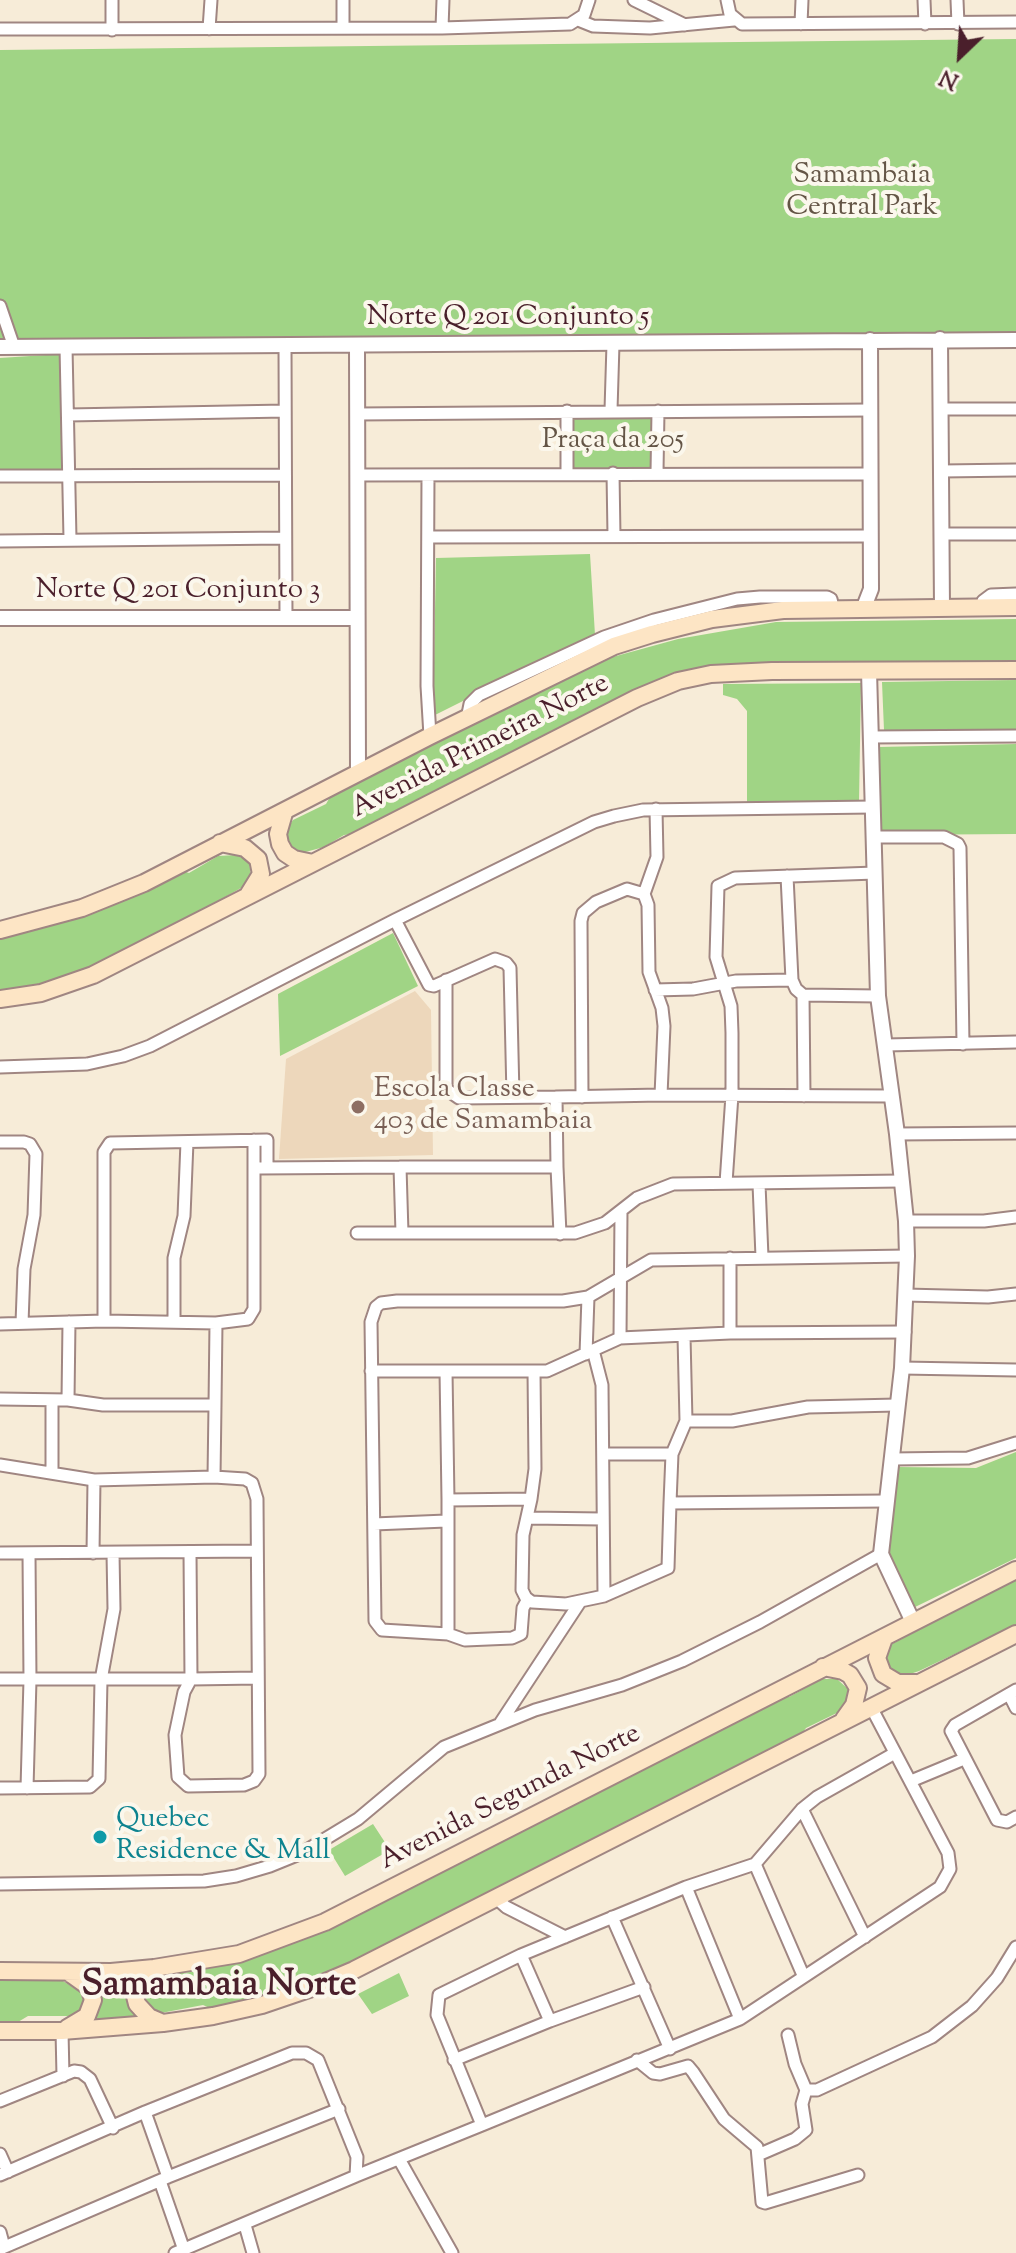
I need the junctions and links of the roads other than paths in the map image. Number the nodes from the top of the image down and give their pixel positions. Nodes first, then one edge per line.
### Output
1 (112, 0) edge
2 (211, 0) edge
3 (343, 0) edge
4 (443, 0) edge
5 (589, 0) edge
6 (634, 0) edge
7 (727, 0) edge
8 (802, 0) edge
9 (924, 0) edge
10 (957, 0) edge
11 (578, 20) junction
12 (734, 20) junction
13 (1016, 22) edge
14 (801, 24) junction
15 (925, 24) junction
16 (958, 24) junction
17 (685, 25) junction
18 (343, 28) junction
19 (442, 28) junction
20 (0, 29) edge
21 (209, 29) junction
22 (112, 30) junction
23 (0, 306) edge
24 (940, 339) junction
25 (870, 340) junction
26 (1016, 340) edge
27 (613, 344) junction
28 (285, 346) junction
29 (357, 346) junction
30 (7, 347) edge
31 (66, 347) junction
32 (941, 409) junction
33 (1016, 409) edge
34 (611, 410) junction
35 (870, 410) junction
36 (285, 411) junction
37 (567, 411) junction
38 (658, 411) junction
39 (358, 414) junction
40 (68, 415) junction
41 (1016, 470) edge
42 (942, 471) junction
43 (657, 472) junction
44 (613, 473) junction
45 (567, 474) junction
46 (870, 474) junction
47 (285, 475) junction
48 (358, 475) junction
49 (428, 475) junction
50 (0, 476) edge
51 (70, 476) junction
52 (942, 534) junction
53 (1016, 534) edge
54 (614, 536) junction
55 (870, 536) junction
56 (428, 537) junction
57 (285, 538) junction
58 (70, 539) junction
59 (0, 541) edge
60 (871, 589) junction
61 (1016, 594) edge
62 (864, 607) junction
63 (1016, 607) edge
64 (883, 608) junction
65 (942, 608) junction
66 (982, 608) junction
67 (0, 618) edge
68 (286, 618) junction
69 (356, 618) junction
70 (1016, 670) edge
71 (869, 671) junction
72 (430, 736) junction
73 (1016, 736) edge
74 (871, 737) junction
75 (358, 773) junction
76 (873, 807) junction
77 (656, 809) junction
78 (284, 813) junction
79 (873, 837) junction
80 (220, 843) junction
81 (313, 863) junction
82 (875, 873) junction
83 (787, 876) junction
84 (644, 894) junction
85 (247, 896) junction
86 (395, 920) junction
87 (0, 930) edge
88 (446, 980) junction
89 (792, 980) junction
90 (723, 984) junction
91 (655, 990) junction
92 (803, 995) junction
93 (878, 996) junction
94 (0, 999) edge
95 (1016, 1042) edge
96 (963, 1044) junction
97 (886, 1045) junction
98 (0, 1067) edge
99 (661, 1095) junction
100 (732, 1095) junction
101 (513, 1096) junction
102 (804, 1096) junction
103 (892, 1096) junction
104 (556, 1097) junction
105 (582, 1097) junction
106 (1016, 1133) edge
107 (897, 1134) junction
108 (0, 1142) edge
109 (187, 1142) junction
110 (261, 1167) junction
111 (400, 1167) junction
112 (557, 1167) junction
113 (901, 1181) junction
114 (726, 1183) junction
115 (759, 1184) junction
116 (621, 1212) junction
117 (1016, 1217) edge
118 (906, 1221) junction
119 (357, 1233) dead end
120 (402, 1233) junction
121 (560, 1234) junction
122 (907, 1256) junction
123 (762, 1257) junction
124 (730, 1258) junction
125 (622, 1275) junction
126 (1016, 1294) edge
127 (905, 1295) junction
128 (588, 1297) junction
129 (104, 1321) junction
130 (69, 1322) junction
131 (174, 1322) junction
132 (22, 1323) junction
133 (216, 1323) junction
134 (0, 1324) edge
135 (905, 1332) junction
136 (730, 1333) junction
137 (684, 1336) junction
138 (620, 1338) junction
139 (590, 1352) junction
140 (902, 1368) junction
141 (1016, 1370) edge
142 (371, 1371) junction
143 (446, 1371) junction
144 (534, 1371) junction
145 (0, 1399) edge
146 (52, 1400) junction
147 (68, 1400) junction
148 (215, 1405) junction
149 (897, 1405) junction
150 (686, 1421) junction
151 (1016, 1443) edge
152 (603, 1454) junction
153 (672, 1454) junction
154 (892, 1459) junction
155 (0, 1465) edge
156 (52, 1473) junction
157 (214, 1477) junction
158 (94, 1480) junction
159 (531, 1499) junction
160 (448, 1500) junction
161 (885, 1501) junction
162 (670, 1503) junction
163 (529, 1518) junction
164 (602, 1519) junction
165 (446, 1521) junction
166 (374, 1524) junction
167 (256, 1551) junction
168 (190, 1552) junction
169 (0, 1553) edge
170 (93, 1553) junction
171 (113, 1553) junction
172 (29, 1554) junction
173 (881, 1554) junction
174 (1016, 1570) edge
175 (604, 1596) junction
176 (528, 1599) junction
177 (580, 1602) junction
178 (913, 1622) junction
179 (448, 1634) junction
180 (1016, 1634) edge
181 (884, 1638) junction
182 (823, 1667) junction
183 (258, 1678) junction
184 (0, 1679) edge
185 (191, 1679) junction
186 (30, 1680) junction
187 (101, 1680) junction
188 (920, 1683) junction
189 (1012, 1692) edge
190 (871, 1707) junction
191 (1016, 1708) edge
192 (843, 1720) junction
193 (501, 1723) junction
194 (895, 1753) junction
195 (964, 1759) junction
196 (911, 1781) junction
197 (0, 1788) edge
198 (27, 1788) junction
199 (802, 1809) junction
200 (1016, 1817) edge
201 (755, 1864) junction
202 (0, 1884) edge
203 (686, 1887) junction
204 (496, 1898) junction
205 (612, 1917) junction
206 (565, 1937) junction
207 (865, 1937) junction
208 (1016, 1947) edge
209 (521, 1955) junction
210 (154, 1968) junction
211 (0, 1971) edge
212 (67, 1972) junction
213 (803, 1975) junction
214 (644, 1987) junction
215 (740, 2019) junction
216 (550, 2021) junction
217 (163, 2023) junction
218 (0, 2031) edge
219 (62, 2031) junction
220 (788, 2035) dead end
221 (670, 2049) junction
222 (454, 2060) junction
223 (637, 2060) junction
224 (63, 2076) junction
225 (806, 2090) junction
226 (0, 2101) edge
227 (339, 2109) junction
228 (145, 2112) junction
229 (482, 2125) junction
230 (113, 2128) junction
231 (0, 2154) edge
232 (758, 2155) junction
233 (399, 2159) junction
234 (4, 2173) edge
235 (858, 2175) dead end
236 (356, 2176) junction
237 (164, 2179) junction
238 (245, 2225) junction
239 (0, 2232) edge
240 (2, 2248) edge
241 (179, 2251) edge
242 (253, 2253) edge
243 (452, 2253) edge

1 - 22 street
2 - 21 street
3 - 18 street
4 - 19 street
5 - 11 street
6 - 17 street
7 - 12 street
8 - 14 street
9 - 15 street
10 - 16 street
11 - 17 street
11 - 19 street
12 - 14 street
12 - 17 street
13 - 16 street
14 - 15 street
15 - 16 street
18 - 19 street
18 - 21 street
20 - 22 street
21 - 22 street
23 - 30 street
24 - 25 street, Norte Q 201 Conjunto 5
24 - 26 street, Norte Q 201 Conjunto 5
24 - 32 street
25 - 27 street, Norte Q 201 Conjunto 5
25 - 35 street
27 - 29 street, Norte Q 201 Conjunto 5
27 - 34 street
28 - 29 street, Norte Q 201 Conjunto 5
28 - 31 street, Norte Q 201 Conjunto 5
28 - 36 street
29 - 39 street
30 - 31 street, Norte Q 201 Conjunto 5
31 - 40 street
32 - 33 street
32 - 42 street
34 - 37 street
34 - 38 street
35 - 38 street
35 - 46 street
36 - 40 street
36 - 47 street
37 - 39 street
37 - 45 street
38 - 43 street
39 - 48 street
40 - 51 street
41 - 42 street
42 - 52 street
43 - 44 street
43 - 46 street
44 - 45 street
44 - 54 street
45 - 49 street
46 - 55 street
47 - 51 street
47 - 57 street
48 - 49 street
48 - 69 street
49 - 56 street
50 - 51 street
51 - 58 street
52 - 53 street
52 - 65 street
54 - 55 street
54 - 56 street
55 - 60 street
56 - 72 street
57 - 58 street
57 - 68 street
58 - 59 street
60 - 62 street
60 - 64 street
61 - 66 street
62 - 64 main road, Avenida Primeira Norte
62 - 72 main road, Avenida Primeira Norte
63 - 66 main road, Avenida Primeira Norte
64 - 65 main road, Avenida Primeira Norte
65 - 66 main road, Avenida Primeira Norte
67 - 68 street, Norte Q 201 Conjunto 3
68 - 69 street, Norte Q 201 Conjunto 3
69 - 75 street
70 - 71 main road, Avenida Primeira Norte
71 - 74 street
71 - 81 main road, Avenida Primeira Norte
72 - 75 main road, Avenida Primeira Norte
73 - 74 street
74 - 76 street
75 - 78 main road, Avenida Primeira Norte
76 - 77 street
76 - 79 street
77 - 84 street
77 - 86 street
78 - 80 main road, Avenida Primeira Norte
78 - 81 main road
79 - 82 street
79 - 96 street
80 - 85 main road
80 - 87 main road, Avenida Primeira Norte
81 - 85 main road, Avenida Primeira Norte
82 - 83 street
82 - 93 street
83 - 89 street
83 - 90 street
84 - 91 street
84 - 105 street
85 - 94 main road, Avenida Primeira Norte
86 - 88 street
86 - 98 street
88 - 101 street
88 - 101 street
89 - 90 street
89 - 92 street
90 - 91 street
90 - 100 street
91 - 99 street
92 - 93 street
92 - 102 street
93 - 97 street
95 - 96 street
96 - 97 street
97 - 103 street
99 - 100 street
99 - 105 street
100 - 102 street
100 - 114 street
101 - 104 street
102 - 103 street
103 - 107 street
104 - 105 street
104 - 112 street
106 - 107 street
107 - 113 street
108 - 132 street
109 - 110 street
109 - 129 street
109 - 131 street
110 - 111 street
110 - 133 street
111 - 112 street
111 - 120 street
112 - 121 street
113 - 115 street
113 - 118 street
114 - 115 street
114 - 116 street
115 - 123 street
116 - 121 street
116 - 125 street
117 - 118 street
118 - 122 street
119 - 120 street
120 - 121 street
122 - 123 street
122 - 127 street
123 - 124 street
124 - 125 street
124 - 136 street
125 - 128 street
125 - 138 street
126 - 127 street
127 - 135 street
128 - 139 street
128 - 142 street
129 - 130 street
129 - 131 street
130 - 132 street
130 - 147 street
131 - 133 street
132 - 134 street
133 - 148 street
135 - 136 street
135 - 140 street
136 - 137 street
137 - 138 street
137 - 150 street
138 - 139 street
139 - 144 street
139 - 152 street
140 - 141 street
140 - 149 street
142 - 143 street
142 - 166 street
143 - 144 street
143 - 160 street
144 - 159 street
145 - 146 street
146 - 147 street
146 - 156 street
147 - 148 street
148 - 157 street
149 - 150 street
149 - 154 street
150 - 153 street
151 - 154 street
152 - 153 street
152 - 164 street
153 - 162 street
154 - 161 street
155 - 156 street
156 - 158 street
157 - 158 street
157 - 167 street
158 - 170 street
159 - 160 street
159 - 163 street
160 - 165 street
161 - 162 street
161 - 173 street
162 - 175 street
163 - 164 street
163 - 176 street
164 - 175 street
165 - 166 street
165 - 179 street
166 - 179 street
167 - 168 street
167 - 183 street
168 - 171 street
168 - 185 street
169 - 172 street
170 - 171 street
170 - 172 street
171 - 187 street
172 - 186 street
173 - 178 street
173 - 193 street
174 - 178 main road, Avenida Segunda Norte
175 - 177 street
176 - 177 street
176 - 179 street
177 - 193 street
178 - 181 main road, Avenida Segunda Norte
180 - 188 main road
181 - 182 main road, Avenida Segunda Norte
181 - 188 main road
182 - 192 main road
182 - 210 main road, Avenida Segunda Norte
183 - 185 street
183 - 185 street
184 - 186 street
185 - 187 street
186 - 187 street
186 - 198 street
187 - 198 street
188 - 190 main road
189 - 191 street
189 - 195 street
190 - 192 main road
190 - 194 street
192 - 204 main road
193 - 202 street
194 - 196 street
194 - 199 street
195 - 196 street
195 - 200 street
196 - 207 street
197 - 198 street
199 - 201 street
199 - 207 street
201 - 203 street
201 - 213 street
203 - 205 street
203 - 215 street
204 - 206 street
204 - 217 main road
205 - 206 street
205 - 214 street
206 - 209 street
207 - 213 street
208 - 225 street
209 - 216 street
209 - 222 street
210 - 212 main road, Avenida Segunda Norte
210 - 217 main road
211 - 212 main road, Avenida Segunda Norte
212 - 219 main road
213 - 215 street
214 - 216 street
214 - 221 street
215 - 221 street
216 - 222 street
217 - 219 main road
218 - 219 main road
219 - 224 street
220 - 225 street
221 - 223 street
222 - 229 street
223 - 229 street
223 - 232 street
224 - 226 street
224 - 230 street
225 - 232 street
227 - 228 street
227 - 236 street
227 - 237 street
228 - 230 street
228 - 237 street
229 - 233 street
230 - 234 street
231 - 234 street
232 - 235 street
233 - 236 street
233 - 243 street
236 - 238 street
237 - 240 street
237 - 241 street
238 - 241 street
238 - 242 street
239 - 240 street

